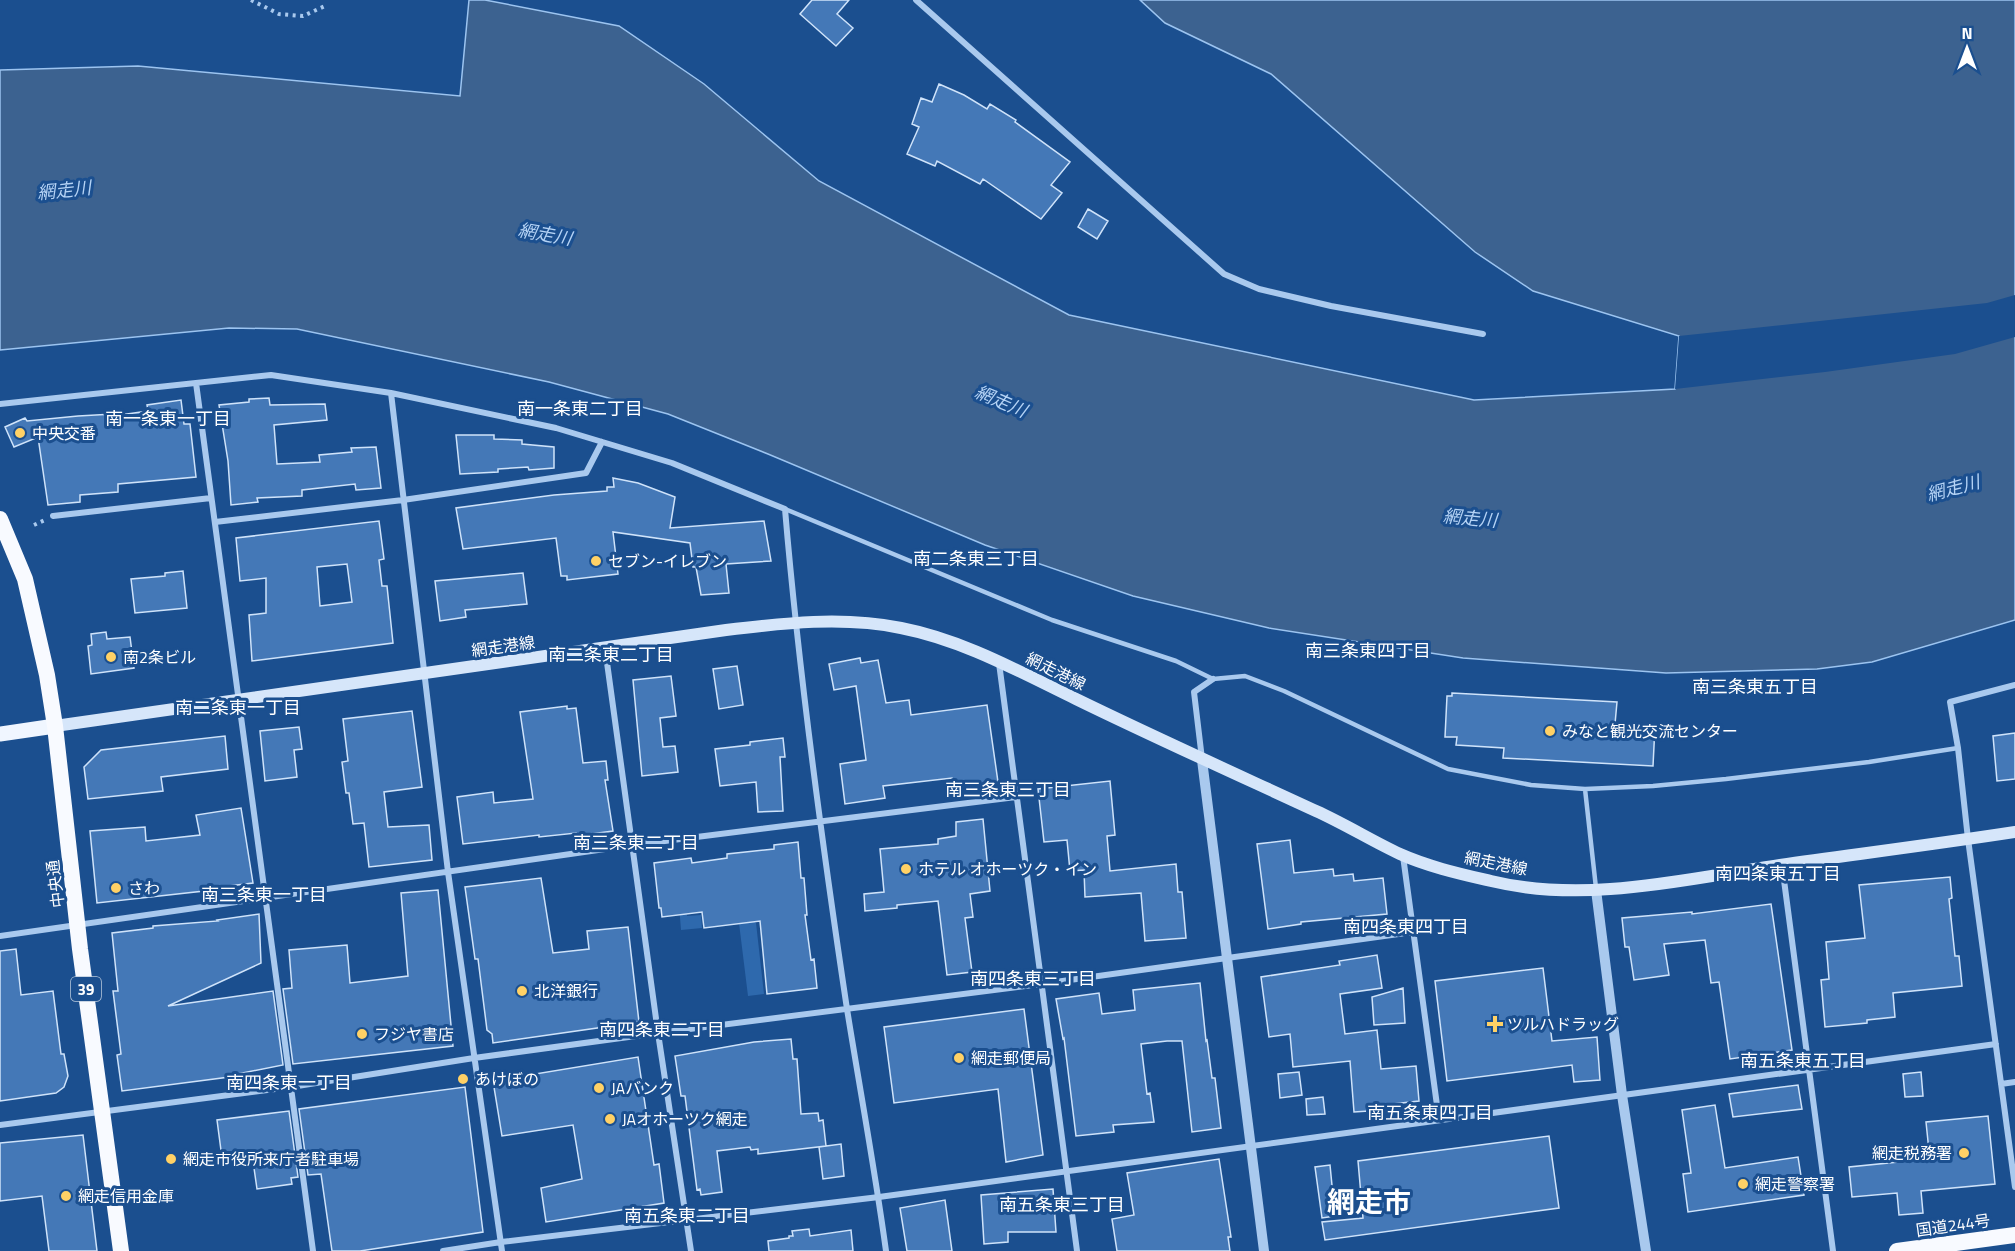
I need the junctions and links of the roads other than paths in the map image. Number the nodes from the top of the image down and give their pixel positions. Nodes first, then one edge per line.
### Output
1 (915, 0) edge
2 (1483, 334) dead end
3 (196, 383) junction
4 (391, 393) junction
5 (0, 404) edge
6 (602, 442) junction
7 (211, 498) junction
8 (403, 500) junction
9 (785, 509) junction
10 (53, 516) dead end
11 (0, 519) edge
12 (215, 522) junction
13 (795, 621) junction
14 (605, 647) junction
15 (998, 662) junction
16 (423, 674) junction
17 (1213, 679) junction
18 (2015, 685) edge
19 (239, 700) junction
20 (55, 726) junction
21 (0, 734) edge
22 (1958, 748) junction
23 (1202, 760) junction
24 (1585, 789) junction
25 (1016, 797) junction
26 (821, 821) junction
27 (2015, 832) edge
28 (1968, 839) junction
29 (633, 845) junction
30 (1403, 855) junction
31 (1782, 865) junction
32 (448, 872) junction
33 (1596, 890) junction
34 (266, 899) junction
35 (77, 925) junction
36 (1413, 932) junction
37 (0, 936) edge
38 (1227, 958) junction
39 (1041, 984) junction
40 (847, 1009) junction
41 (658, 1033) junction
42 (1996, 1044) junction
43 (474, 1058) junction
44 (1809, 1070) junction
45 (2015, 1082) edge
46 (2001, 1084) junction
47 (291, 1087) junction
48 (1623, 1095) junction
49 (101, 1111) junction
50 (1439, 1120) junction
51 (0, 1125) edge
52 (1250, 1146) junction
53 (1066, 1171) junction
54 (2015, 1186) edge
55 (879, 1197) junction
56 (687, 1220) junction
57 (2015, 1235) edge
58 (501, 1242) junction
59 (121, 1251) edge
60 (313, 1251) edge
61 (443, 1251) edge
62 (502, 1251) edge
63 (691, 1251) edge
64 (886, 1251) edge
65 (1077, 1251) edge
66 (1264, 1251) edge
67 (1646, 1251) edge
68 (1833, 1251) edge
69 (1897, 1251) edge

1 - 2 street
3 - 4 street
3 - 5 street
3 - 7 street
4 - 6 street
4 - 8 street
6 - 8 street
6 - 9 street
7 - 10 street
7 - 12 street
8 - 12 street
8 - 16 street
9 - 13 street
9 - 17 lane
11 - 20 highway, 中央通 / 39
12 - 19 street
13 - 14 main road, 網走港線
13 - 15 main road, 網走港線
13 - 26 street
14 - 16 main road, 網走港線
14 - 29 street
15 - 23 main road, 網走港線
15 - 25 street
16 - 19 main road, 網走港線
16 - 32 street
17 - 23 street
17 - 24 lane
18 - 22 street
19 - 20 main road, 網走港線
19 - 34 street
20 - 21 main road
20 - 35 highway, 中央通 / 39
22 - 24 lane
22 - 28 street
23 - 30 main road, 網走港線
23 - 38 street
24 - 33 lane
25 - 26 street
25 - 39 street
26 - 29 street
26 - 40 street
27 - 28 main road, 網走港線
28 - 31 main road, 網走港線
28 - 42 street
29 - 32 street
29 - 41 street
30 - 33 main road, 網走港線
30 - 36 street
31 - 33 main road, 網走港線
31 - 44 street
32 - 34 street
32 - 43 street
33 - 48 street
34 - 35 street
34 - 47 street
35 - 37 street
35 - 49 highway, 中央通 / 39
36 - 38 street
36 - 50 street
38 - 39 street
38 - 52 street
39 - 40 street
39 - 53 street
40 - 41 street
40 - 55 street
41 - 43 street
41 - 56 street
42 - 44 street
42 - 46 street
43 - 47 street
43 - 58 street
44 - 48 street
44 - 68 street
45 - 46 street
46 - 54 street
47 - 49 street
47 - 60 street
48 - 50 street
48 - 67 street
49 - 51 street
49 - 59 highway, 中央通 / 39
50 - 52 street
52 - 53 street
52 - 66 street
53 - 55 street
53 - 65 street
55 - 56 street
55 - 64 street
56 - 58 street
56 - 63 street
57 - 69 highway, 国道244号
58 - 61 street
58 - 62 street

